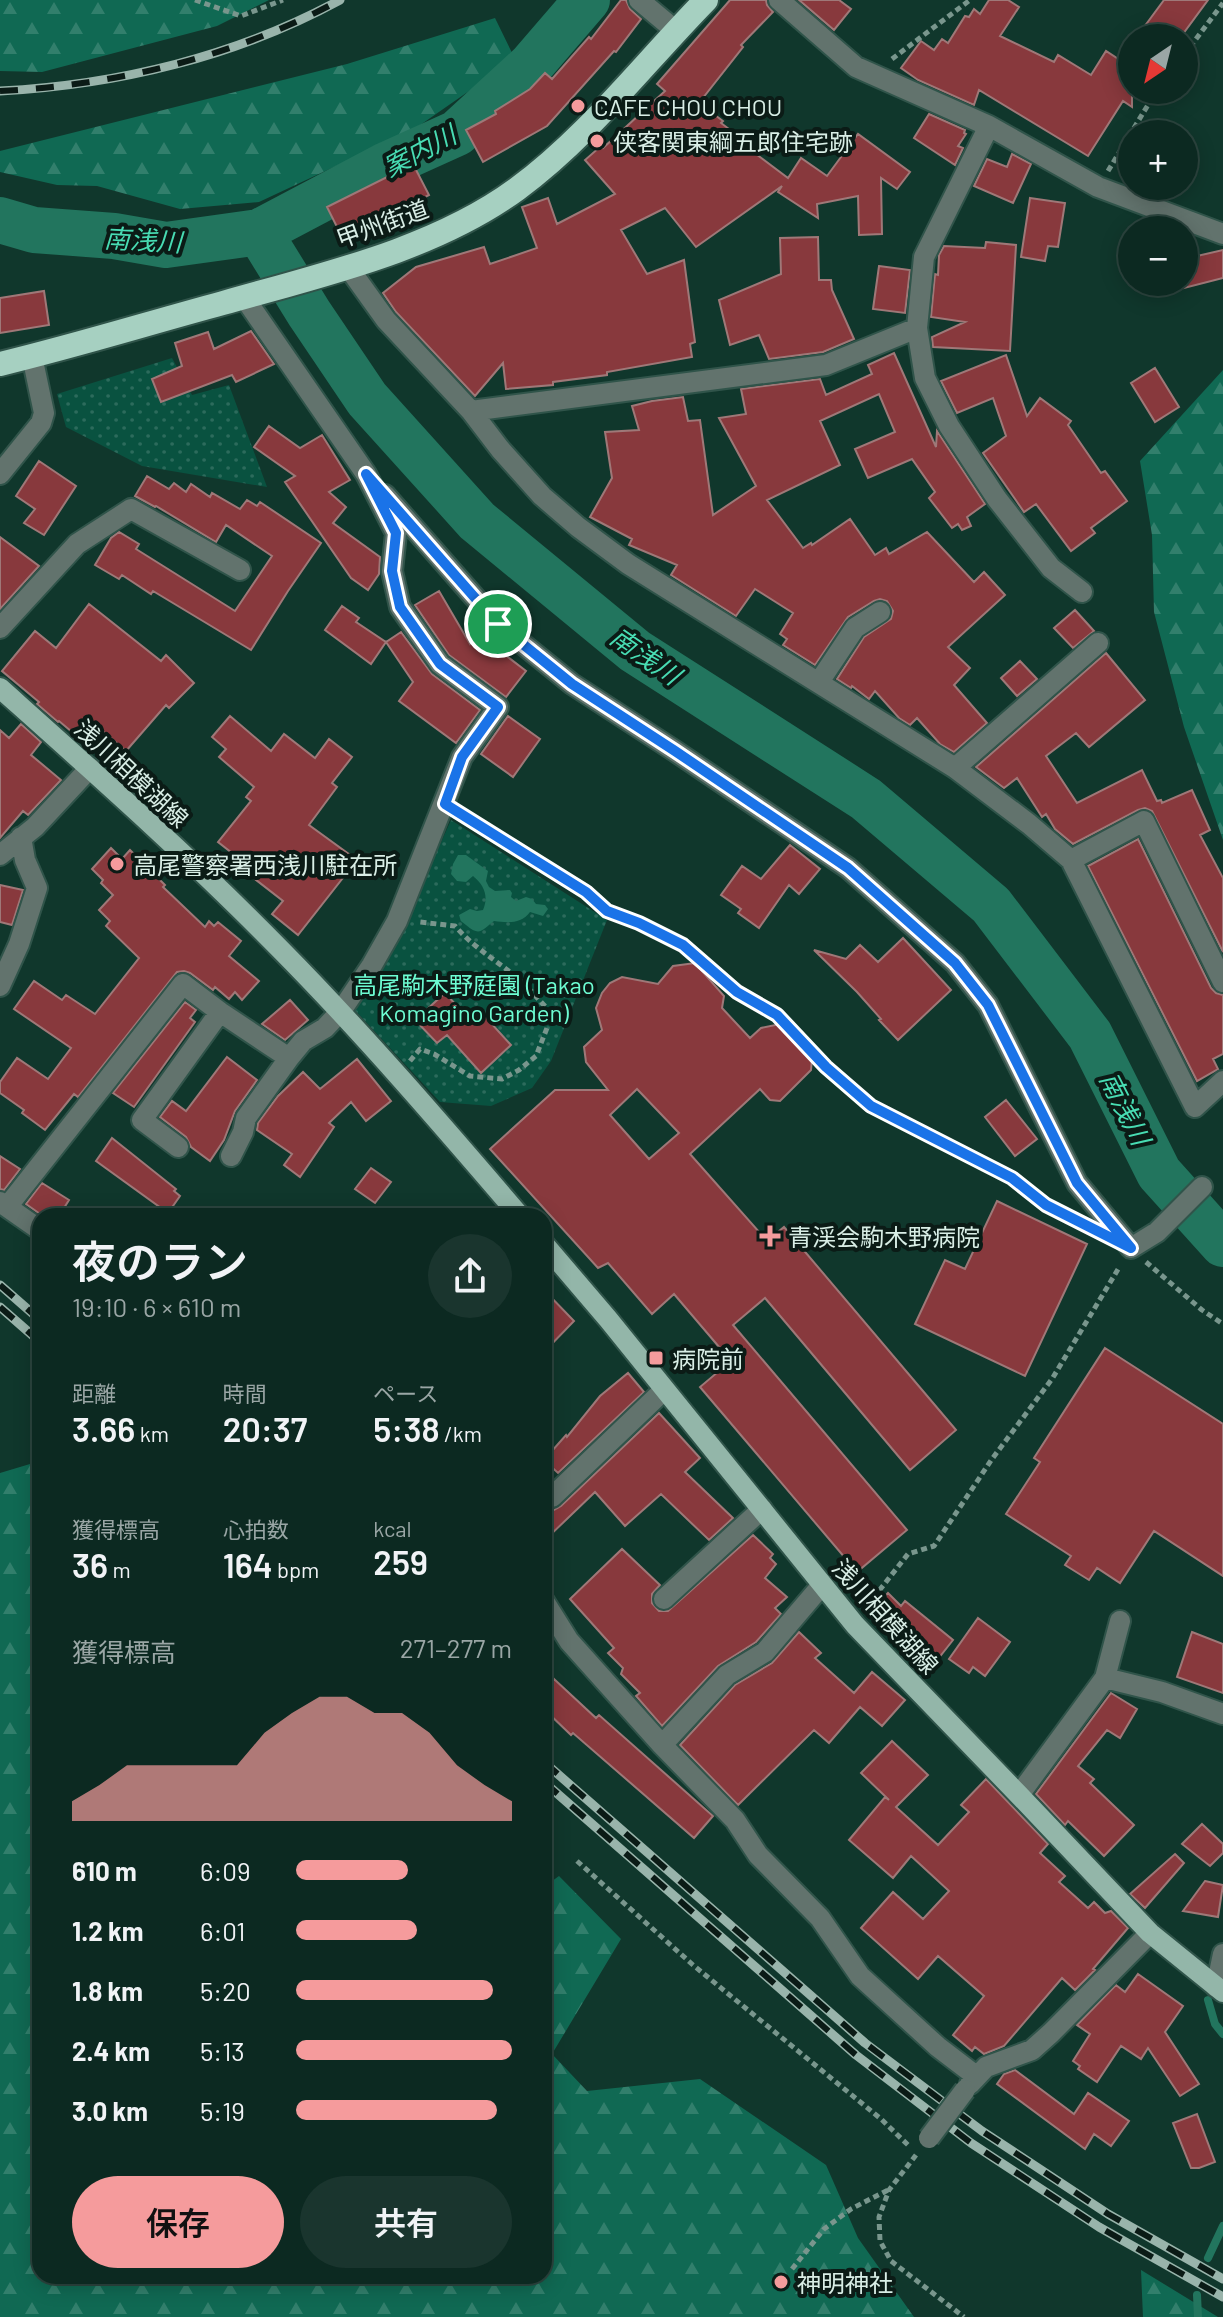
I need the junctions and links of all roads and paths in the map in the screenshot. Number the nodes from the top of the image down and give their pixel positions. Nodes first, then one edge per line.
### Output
1 (195, 0) edge
2 (283, 0) edge
3 (639, 0) edge
4 (706, 0) edge
5 (779, 0) edge
6 (970, 0) edge
7 (1223, 3) edge
8 (676, 31) junction
9 (1198, 36) edge
10 (872, 74) junction
11 (1148, 104) edge
12 (989, 126) junction
13 (1098, 187) junction
14 (1223, 234) edge
15 (340, 269) junction
16 (250, 295) junction
17 (917, 328) junction
18 (32, 356) junction
19 (0, 364) edge
20 (471, 411) junction
21 (0, 474) edge
22 (366, 474) junction
23 (240, 570) dead end
24 (1082, 592) dead end
25 (880, 612) dead end
26 (0, 628) edge
27 (1098, 643) dead end
28 (819, 682) junction
29 (0, 688) edge
30 (90, 768) junction
31 (955, 768) junction
32 (445, 804) junction
33 (21, 837) junction
34 (0, 855) edge
35 (1071, 860) junction
36 (397, 921) junction
37 (1223, 982) edge
38 (0, 986) edge
39 (341, 1011) junction
40 (220, 1012) junction
41 (289, 1058) junction
42 (399, 1074) junction
43 (1223, 1081) edge
44 (178, 1147) dead end
45 (231, 1156) dead end
46 (1202, 1187) dead end
47 (4, 1204) edge
48 (513, 1208) edge
49 (32, 1224) edge
50 (1088, 1227) dead end
51 (1131, 1248) junction
52 (552, 1253) edge
53 (1223, 1324) edge
54 (664, 1390) junction
55 (552, 1497) dead end
56 (762, 1509) junction
57 (822, 1585) junction
58 (664, 1599) dead end
59 (552, 1614) edge
60 (1120, 1621) dead end
61 (855, 1625) junction
62 (1105, 1678) junction
63 (1223, 1714) edge
64 (662, 1745) junction
65 (1019, 1795) junction
66 (577, 1861) dead end
67 (1150, 1933) junction
68 (1223, 1954) edge
69 (1220, 1990) edge
70 (970, 2083) junction
71 (923, 2146) junction
72 (889, 2190) junction
73 (792, 2269) dead end
74 (964, 2317) edge

1 - 2 path
3 - 8 street
4 - 8 highway, 甲州街道
5 - 10 street
6 - 10 path
7 - 9 path
8 - 15 highway, 甲州街道
10 - 12 street
11 - 13 path
12 - 13 street
12 - 17 street
13 - 14 street
15 - 16 highway, 甲州街道
15 - 20 street
16 - 18 highway, 甲州街道
16 - 22 street
17 - 20 street
17 - 24 street
18 - 19 highway, 甲州街道
18 - 21 street
20 - 28 street
22 - 32 street
22 - 51 street
23 - 26 street
25 - 28 street
27 - 31 street
28 - 31 street
29 - 30 main road, 浅川相模湖線
30 - 33 street
30 - 39 main road, 浅川相模湖線
31 - 35 street
32 - 36 street
32 - 50 path
33 - 34 street
33 - 38 street
35 - 37 street
35 - 43 street
36 - 39 street
36 - 42 path
39 - 41 street
39 - 42 main road, 浅川相模湖線
40 - 41 street
40 - 44 street
40 - 47 street
41 - 45 street
42 - 48 main road, 浅川相模湖線
46 - 51 street
47 - 49 street
51 - 53 path
51 - 61 path
52 - 54 main road, 浅川相模湖線
54 - 55 street
54 - 56 main road, 浅川相模湖線
56 - 57 main road, 浅川相模湖線
56 - 58 street
57 - 61 main road, 浅川相模湖線
57 - 64 street
59 - 64 street
60 - 62 street
61 - 65 main road, 浅川相模湖線
62 - 63 street
62 - 65 street
64 - 70 street
65 - 67 main road, 浅川相模湖線
66 - 71 path
67 - 69 main road, 浅川相模湖線
67 - 70 street
68 - 69 street
70 - 71 street, bridge
71 - 72 path
72 - 73 path
72 - 74 path

